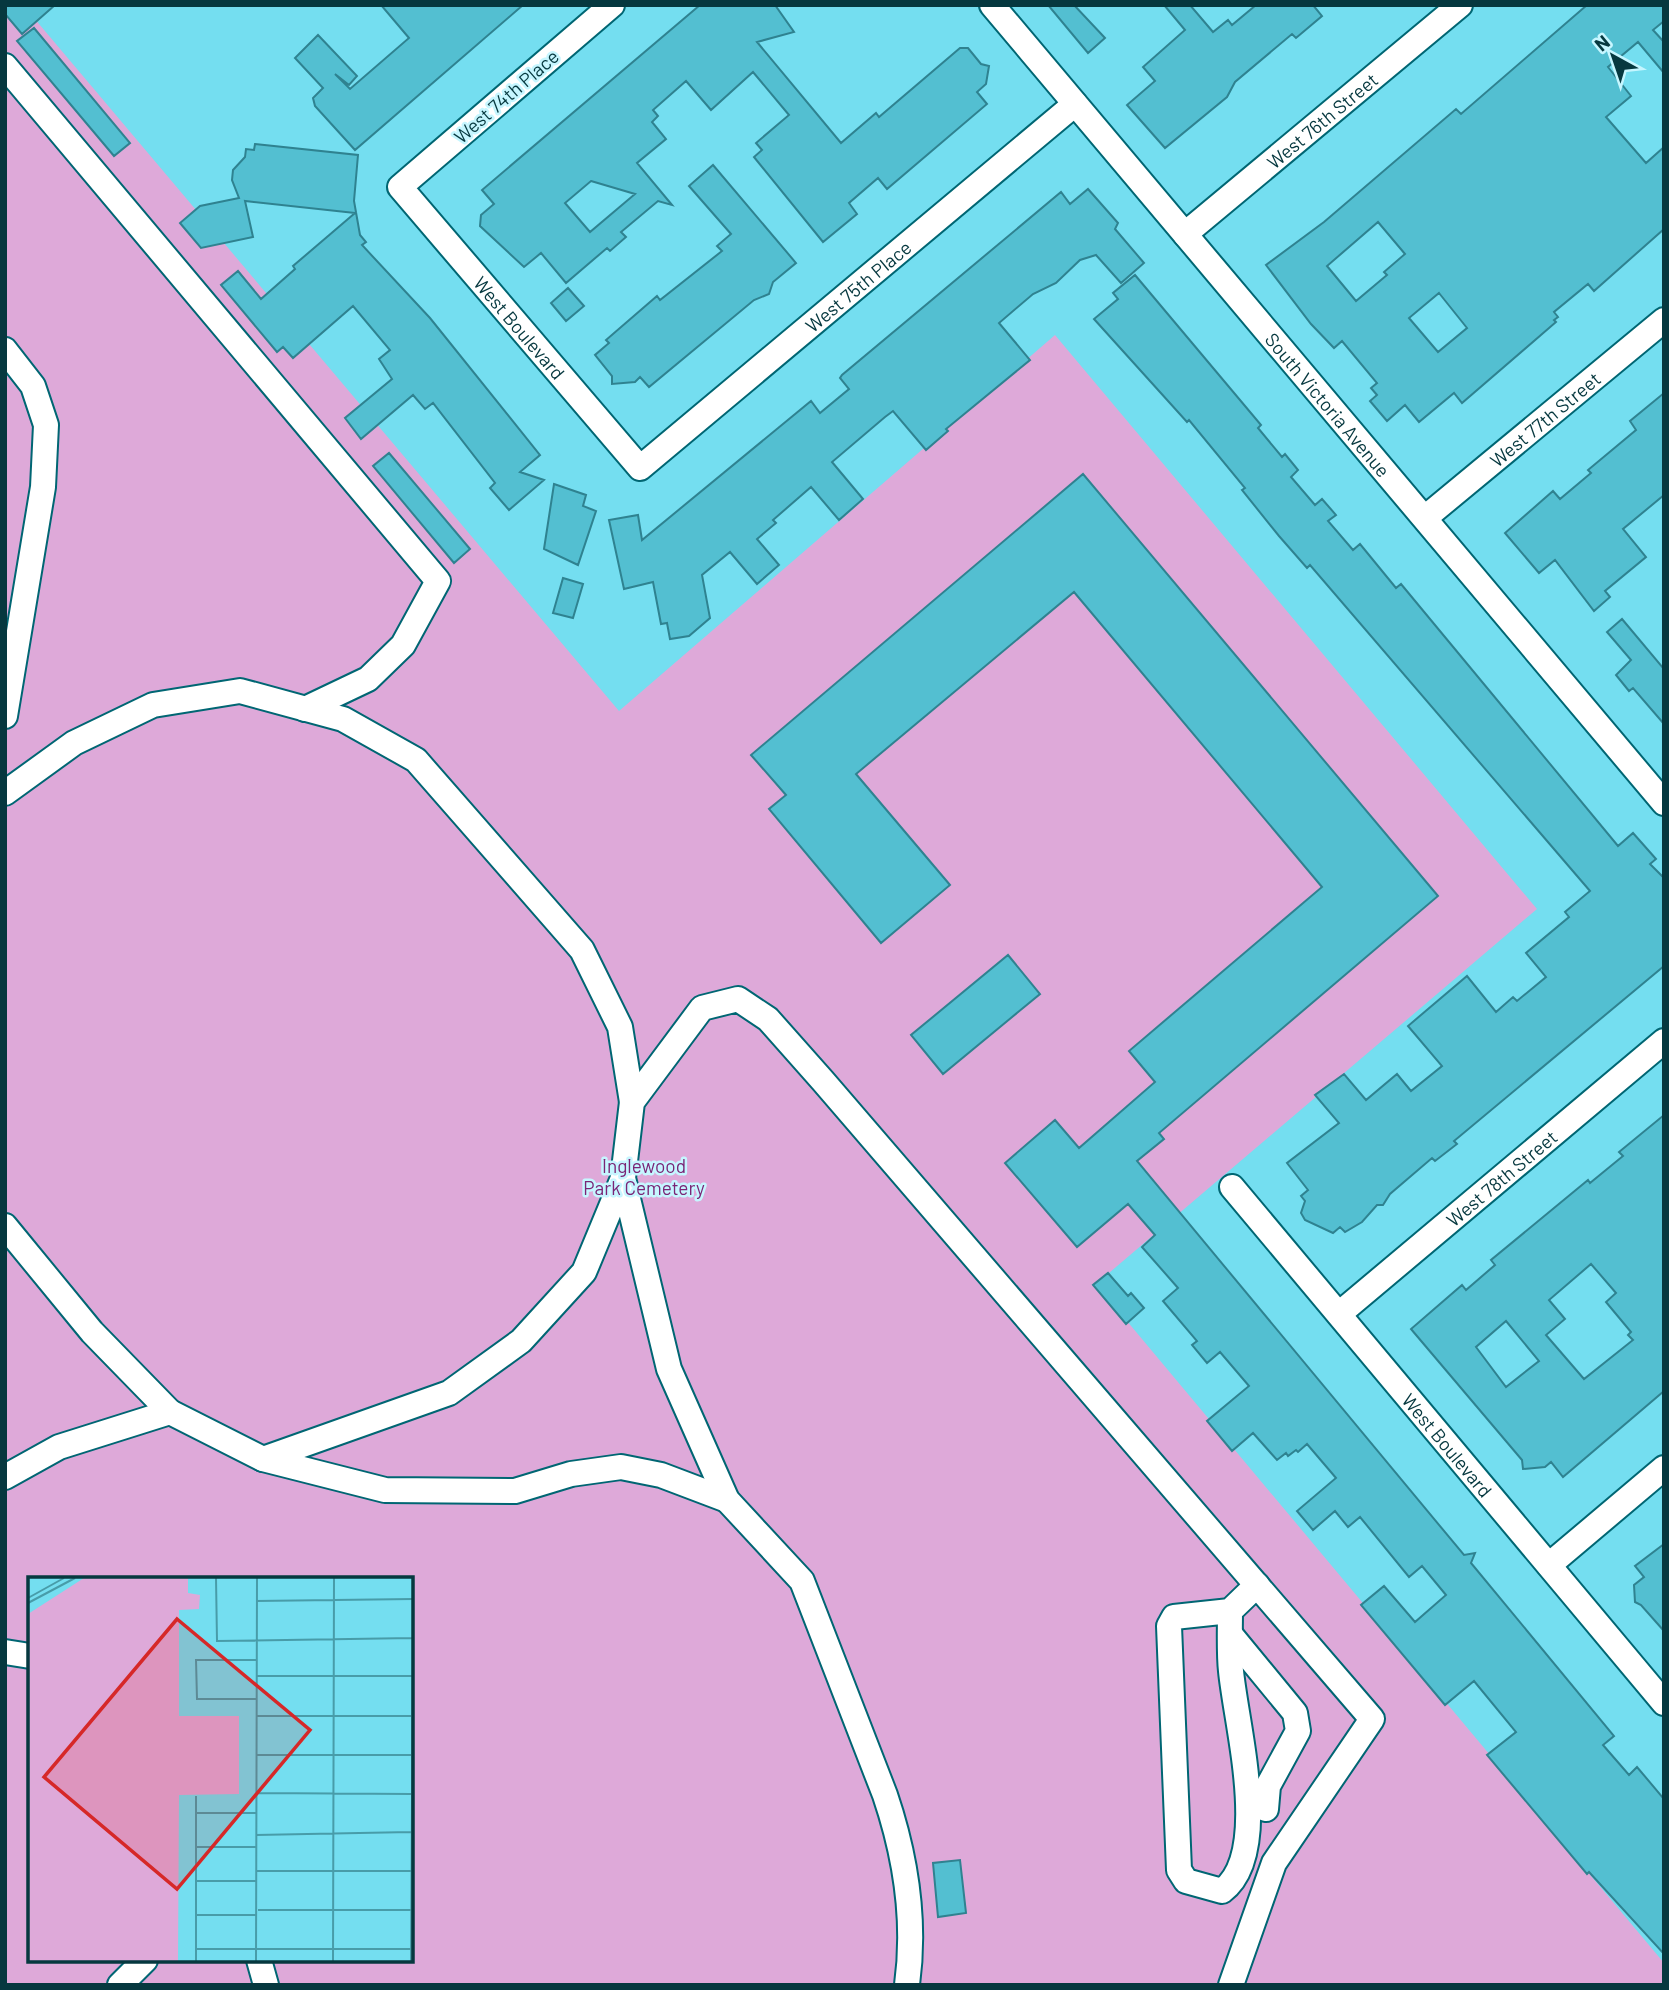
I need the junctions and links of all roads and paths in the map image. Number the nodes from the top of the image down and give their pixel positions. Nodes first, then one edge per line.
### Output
1 (612, 5) edge
2 (992, 5) edge
3 (1460, 5) edge
4 (5, 66) edge
5 (1075, 104) junction
6 (400, 187) joint
7 (1185, 234) junction
8 (1664, 320) edge
9 (5, 350) edge
10 (640, 468) joint
11 (1426, 517) junction
12 (305, 709) junction
13 (5, 716) edge
14 (5, 793) edge
15 (1663, 800) edge
16 (1664, 1041) edge
17 (632, 1102) junction
18 (623, 1178) junction
19 (1232, 1187) dead end
20 (5, 1226) edge
21 (1339, 1314) junction
22 (170, 1412) junction
23 (263, 1460) junction
24 (1664, 1468) edge
25 (5, 1477) edge
26 (727, 1500) junction
27 (1549, 1565) junction
28 (1257, 1585) junction
29 (1230, 1623) junction
30 (5, 1652) edge
31 (28, 1656) edge
32 (1664, 1703) edge
33 (1257, 1807) junction
34 (1300, 1824) junction
35 (143, 1962) edge
36 (260, 1962) edge
37 (120, 1985) edge
38 (266, 1985) edge
39 (907, 1985) edge
40 (1231, 1985) edge

1 - 6 street, West 74th Place
2 - 5 street, South Victoria Avenue
3 - 7 street, West 76th Street
4 - 12 street
5 - 7 street, South Victoria Avenue
5 - 10 street, West 75th Place
6 - 10 street, West Boulevard
7 - 11 street, South Victoria Avenue
8 - 11 street, West 77th Street
9 - 13 street
11 - 15 street, South Victoria Avenue
12 - 14 street
12 - 17 street
16 - 21 street, West 78th Street
17 - 18 street
17 - 28 street
18 - 23 street
18 - 26 street
19 - 21 street, West Boulevard
20 - 22 street
21 - 27 street, West Boulevard
22 - 23 street
22 - 25 street
23 - 26 street
24 - 27 street
26 - 39 street
27 - 32 street, West Boulevard
28 - 29 street
28 - 34 street
29 - 33 street
29 - 33 street
29 - 33 street
30 - 31 street
33 - 34 street
34 - 40 street
35 - 37 street
36 - 38 street

